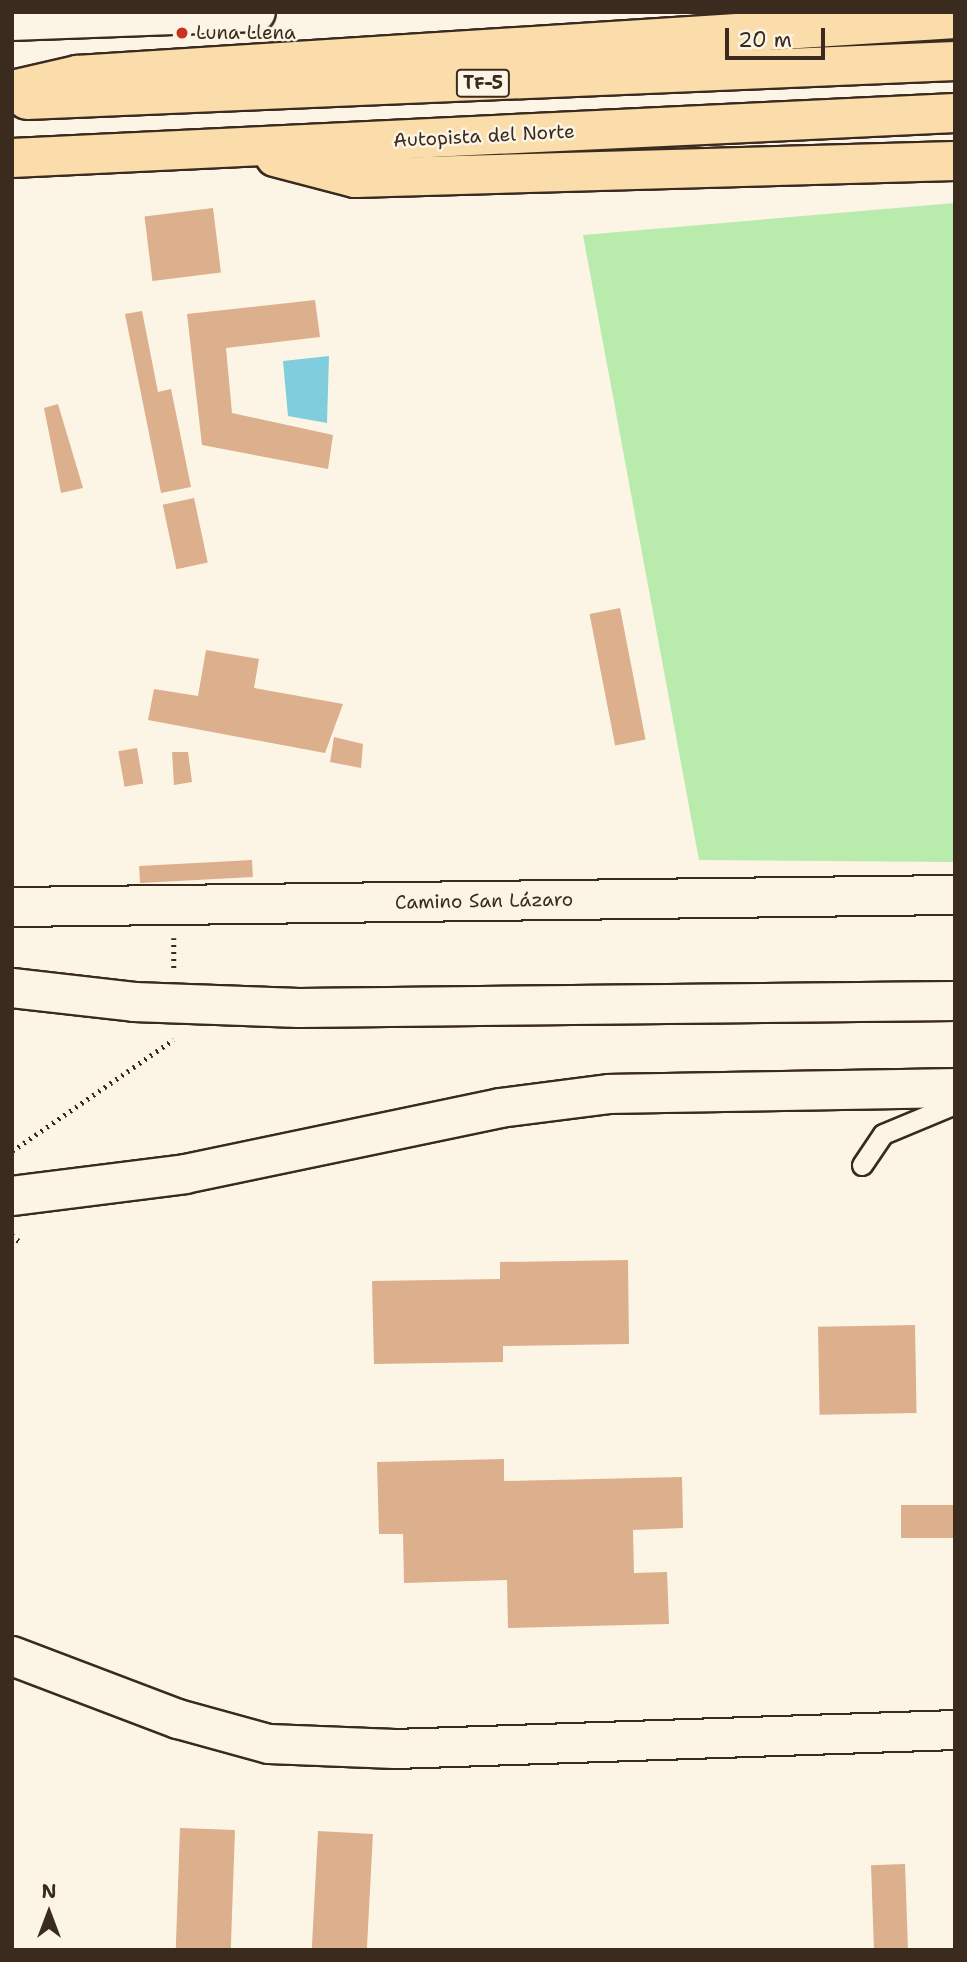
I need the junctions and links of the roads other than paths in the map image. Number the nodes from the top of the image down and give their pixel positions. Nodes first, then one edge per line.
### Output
1 (256, 12) edge
2 (955, 19) edge
3 (12, 21) edge
4 (955, 61) edge
5 (12, 90) edge
6 (12, 99) edge
7 (955, 113) edge
8 (239, 148) junction
9 (12, 158) edge
10 (955, 161) edge
11 (955, 895) edge
12 (12, 907) edge
13 (12, 988) edge
14 (955, 1001) edge
15 (955, 1088) edge
16 (955, 1104) edge
17 (862, 1165) dead end
18 (12, 1196) edge
19 (12, 1656) edge
20 (955, 1730) edge

1 - 3 main road
2 - 5 highway
4 - 6 highway, TF-5
7 - 8 highway, Autopista del Norte
8 - 9 highway, Autopista del Norte
8 - 10 highway
11 - 12 main road, Camino San Lázaro
13 - 14 main road
15 - 18 main road
16 - 17 lane
19 - 20 main road

